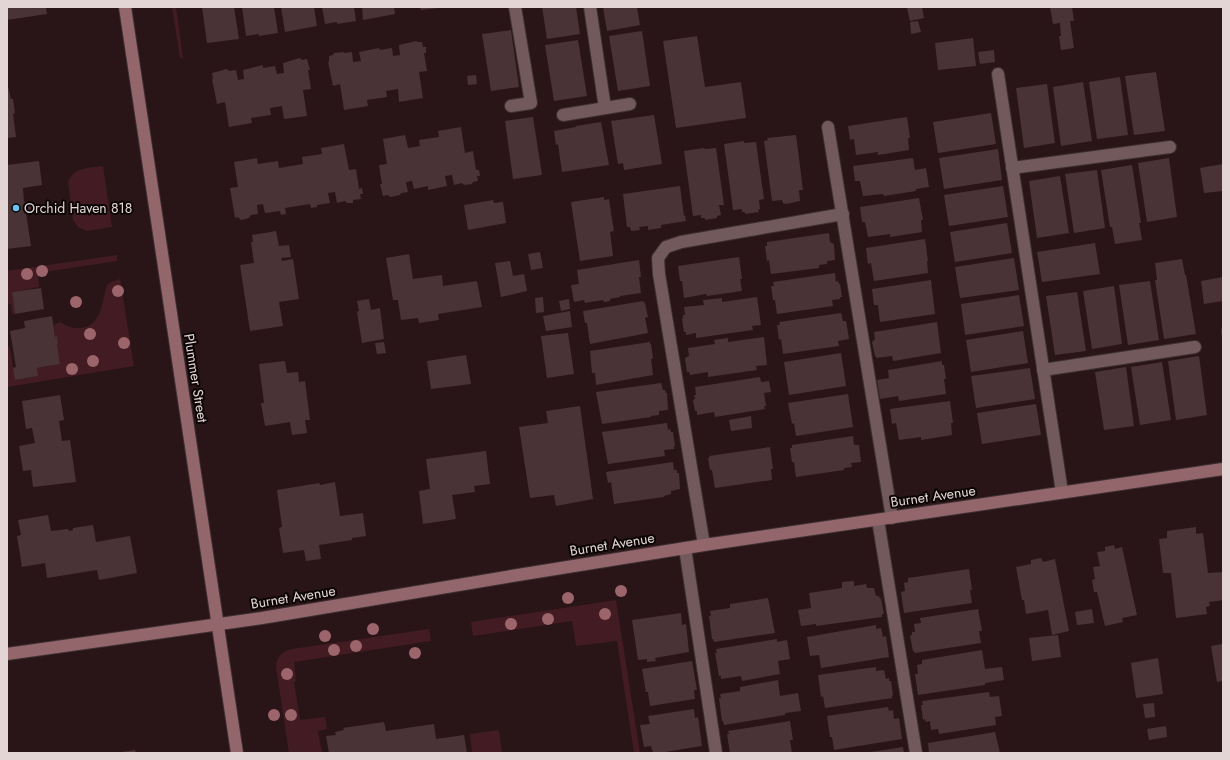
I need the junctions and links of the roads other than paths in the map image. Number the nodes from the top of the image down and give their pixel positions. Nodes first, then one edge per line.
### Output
1 (125, 7) edge
2 (515, 7) edge
3 (590, 7) edge
4 (998, 74) dead end
5 (630, 104) dead end
6 (511, 106) dead end
7 (605, 108) junction
8 (563, 115) dead end
9 (828, 127) dead end
10 (1170, 147) dead end
11 (1012, 168) junction
12 (842, 214) junction
13 (1195, 347) dead end
14 (1043, 370) junction
15 (1223, 469) edge
16 (1062, 492) junction
17 (892, 518) junction
18 (878, 520) junction
19 (704, 545) junction
20 (685, 548) junction
21 (218, 624) junction
22 (7, 654) edge
23 (237, 753) edge
24 (716, 753) edge
25 (916, 753) edge

1 - 21 street, Plummer Street
2 - 6 lane
3 - 7 lane
4 - 11 lane
5 - 7 lane
7 - 8 lane
9 - 12 lane
10 - 11 lane
11 - 14 lane
12 - 17 lane
12 - 19 lane
13 - 14 lane
14 - 16 lane
15 - 16 street, Burnet Avenue
16 - 17 street, Burnet Avenue
17 - 18 street, Burnet Avenue
18 - 19 street, Burnet Avenue
18 - 25 lane
19 - 20 street, Burnet Avenue
20 - 21 street, Burnet Avenue
20 - 24 lane
21 - 22 street, Burnet Avenue
21 - 23 street, Plummer Street

